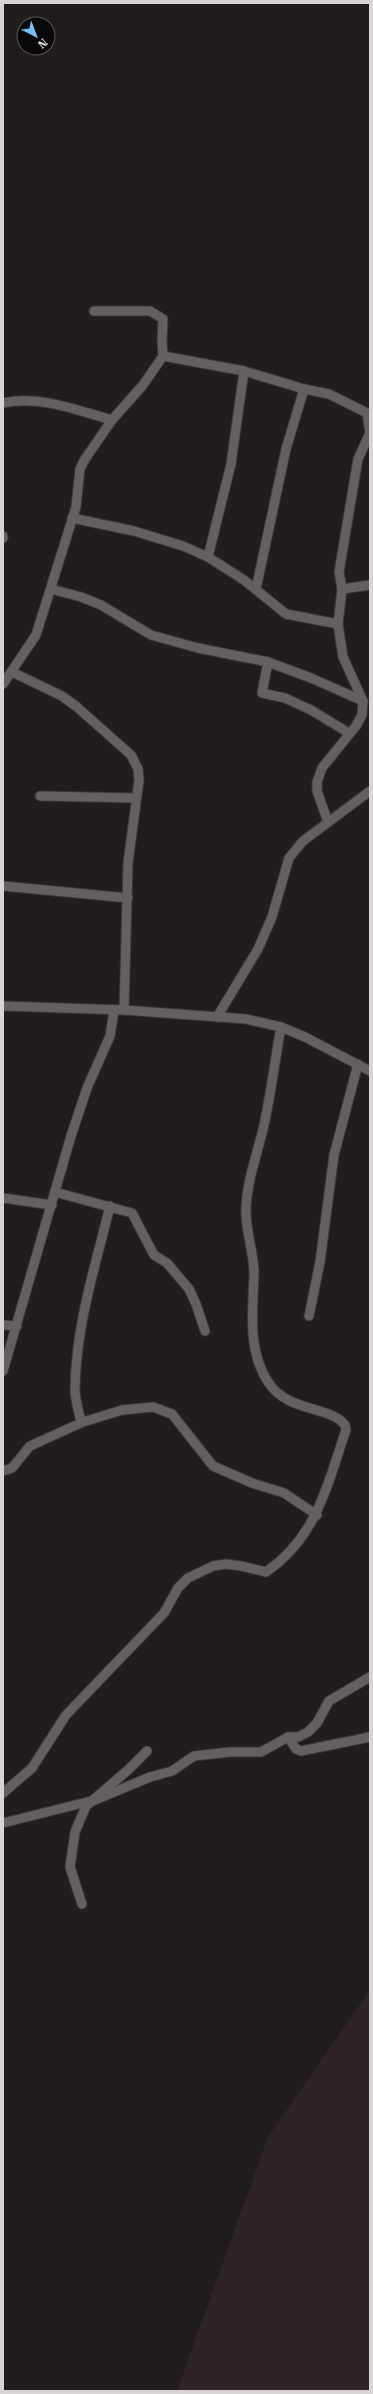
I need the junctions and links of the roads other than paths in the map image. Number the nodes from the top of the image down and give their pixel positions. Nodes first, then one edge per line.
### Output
1 (94, 311) dead end
2 (163, 356) junction
3 (244, 371) junction
4 (304, 389) junction
5 (3, 403) edge
6 (112, 420) junction
7 (72, 518) junction
8 (208, 558) junction
9 (370, 585) edge
10 (51, 589) junction
11 (256, 589) junction
12 (342, 589) junction
13 (338, 624) junction
14 (268, 662) junction
15 (12, 672) junction
16 (3, 684) edge
17 (363, 701) junction
18 (349, 734) junction
19 (370, 791) edge
20 (40, 796) dead end
21 (136, 798) junction
22 (328, 822) junction
23 (3, 886) edge
24 (128, 898) junction
25 (3, 1006) edge
26 (124, 1010) junction
27 (114, 1011) junction
28 (217, 1017) junction
29 (281, 1027) junction
30 (358, 1064) junction
31 (370, 1071) edge
32 (55, 1192) junction
33 (3, 1198) edge
34 (52, 1205) junction
35 (110, 1206) junction
36 (309, 1316) dead end
37 (3, 1325) edge
38 (17, 1326) junction
39 (204, 1331) dead end
40 (3, 1371) edge
41 (81, 1422) junction
42 (3, 1471) edge
43 (317, 1515) junction
44 (370, 1678) edge
45 (288, 1737) junction
46 (370, 1737) edge
47 (147, 1751) dead end
48 (3, 1793) edge
49 (95, 1800) junction
50 (3, 1823) edge
51 (82, 1904) dead end

1 - 2 street
2 - 3 street
2 - 6 street
3 - 4 street
3 - 8 street
4 - 11 street
4 - 12 street
5 - 6 street
6 - 7 street
7 - 8 street
7 - 10 street
8 - 11 street
9 - 12 street
10 - 14 street
10 - 15 street
11 - 13 street
12 - 13 street
13 - 17 street
14 - 17 street
14 - 18 street
15 - 16 street
15 - 21 street
17 - 18 street
18 - 22 street
19 - 22 street
20 - 21 street
21 - 24 street
22 - 28 street
23 - 24 street
24 - 26 street
25 - 27 street
26 - 27 street
26 - 28 street
27 - 32 street
28 - 29 street
29 - 30 street
29 - 43 street
30 - 31 street
30 - 36 street
32 - 34 street
32 - 35 street
33 - 34 street
34 - 38 street
35 - 39 street
35 - 41 street
37 - 38 street
38 - 40 street
41 - 42 street
41 - 43 street
43 - 48 street
44 - 45 street
45 - 46 street
45 - 49 street
47 - 49 street
49 - 50 street
49 - 51 street

